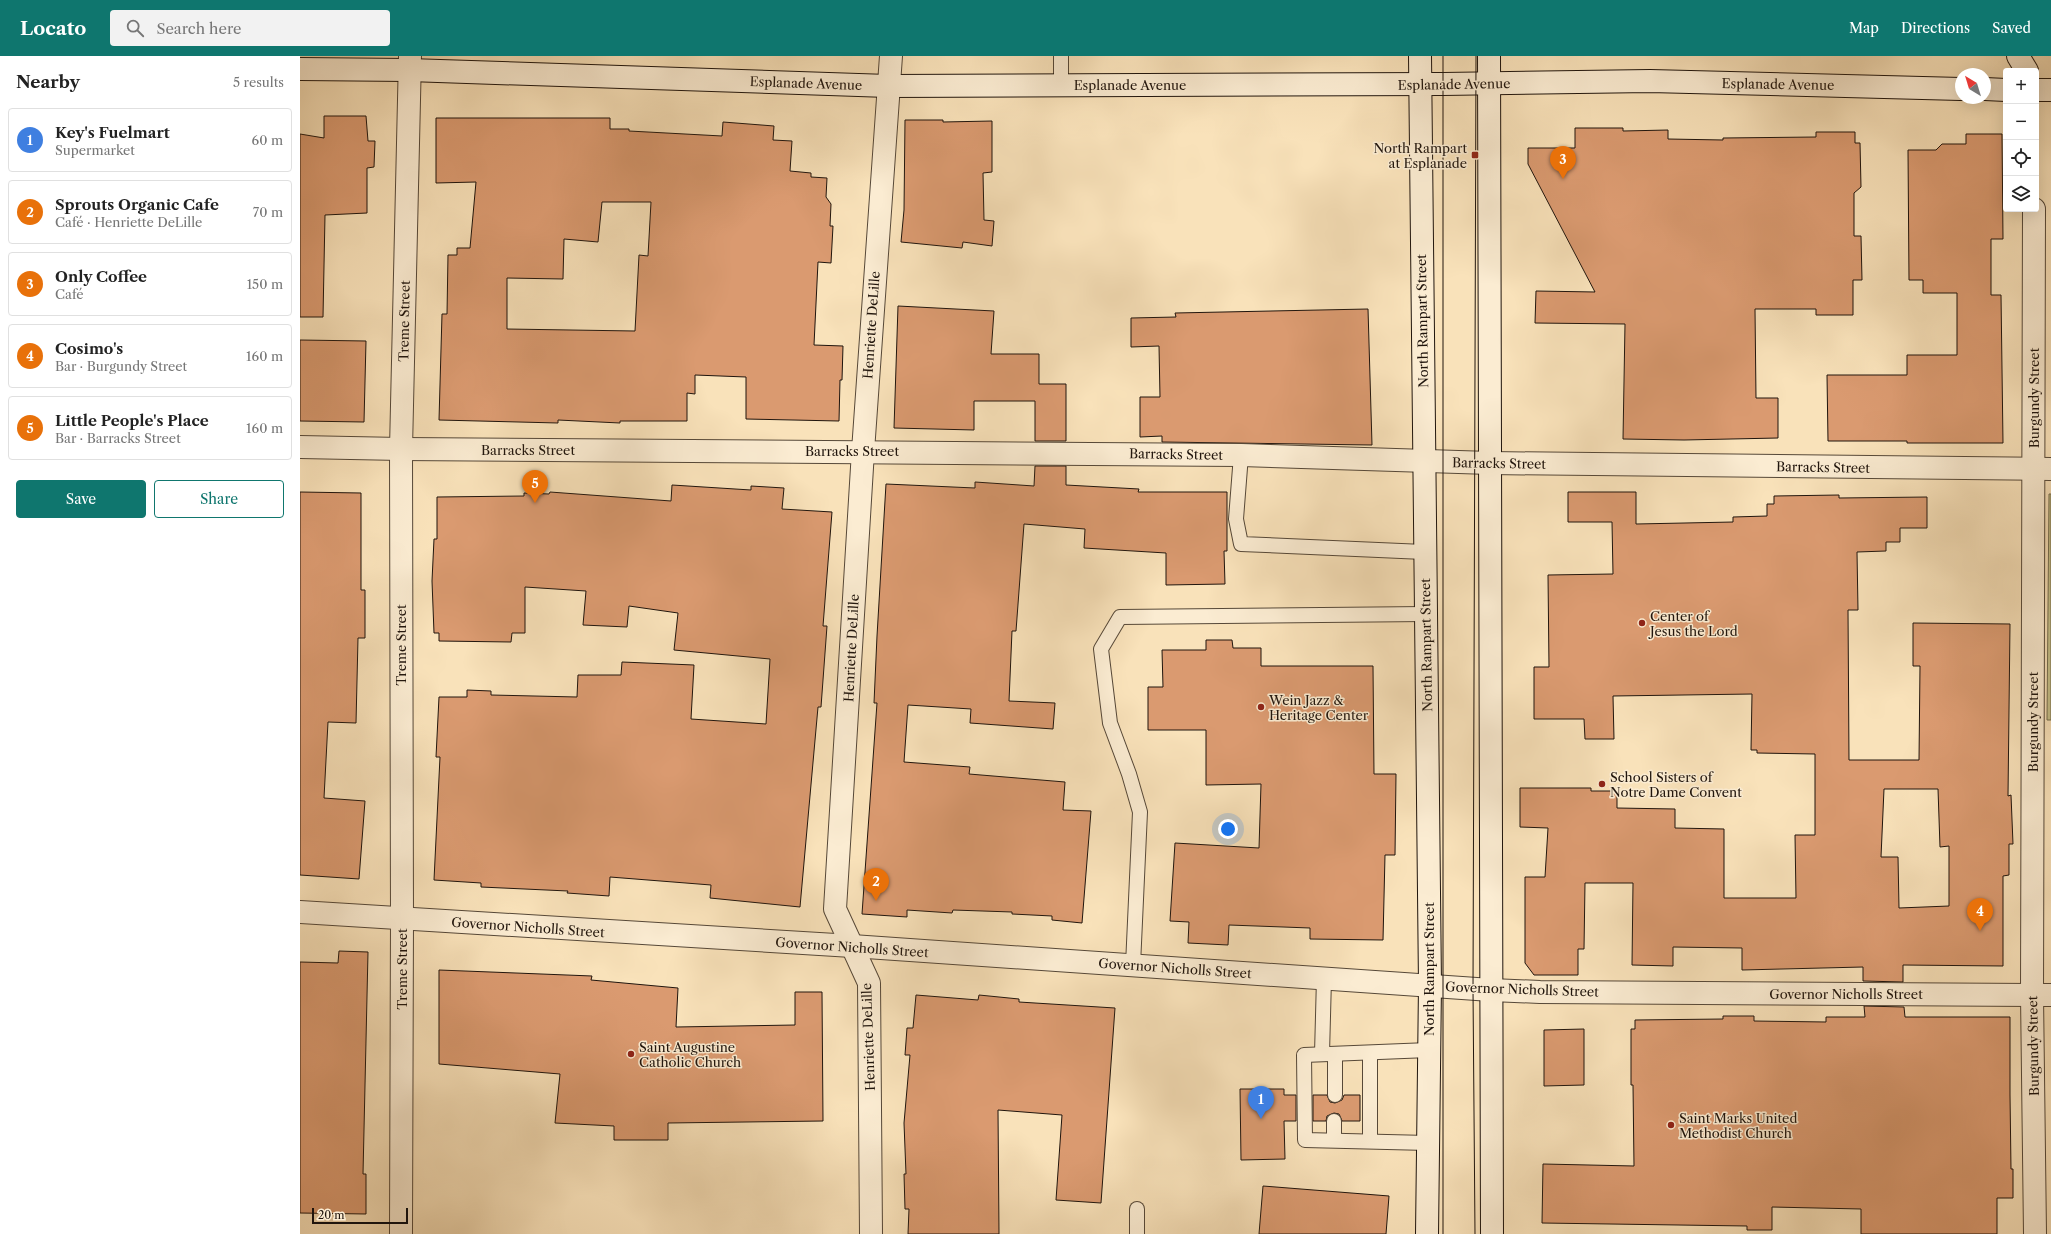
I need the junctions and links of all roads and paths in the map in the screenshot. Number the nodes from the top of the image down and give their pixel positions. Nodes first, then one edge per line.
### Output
1 (891, 56) edge
2 (1061, 56) edge
3 (1420, 56) edge
4 (1489, 56) edge
5 (2018, 56) edge
6 (409, 63) edge
7 (2025, 68) edge
8 (300, 69) edge
9 (1489, 83) junction
10 (1420, 84) junction
11 (1061, 85) junction
12 (888, 86) junction
13 (1955, 89) edge
14 (1991, 89) edge
15 (2003, 90) edge
16 (2039, 90) edge
17 (2051, 90) edge
18 (2034, 212) edge
19 (300, 447) edge
20 (401, 449) junction
21 (863, 451) junction
22 (1241, 455) junction
23 (1424, 461) junction
24 (1490, 463) junction
25 (2043, 469) edge
26 (1424, 552) junction
27 (1426, 614) junction
28 (300, 912) edge
29 (402, 919) junction
30 (852, 946) junction
31 (1133, 965) junction
32 (1324, 978) junction
33 (1430, 985) junction
34 (1491, 990) junction
35 (2042, 995) edge
36 (1429, 1050) junction
37 (1370, 1053) junction
38 (1329, 1054) junction
39 (1335, 1095) dead end
40 (1334, 1121) dead end
41 (1334, 1140) junction
42 (1370, 1141) junction
43 (1428, 1143) junction
44 (1137, 1208) dead end
45 (401, 1234) edge
46 (871, 1234) edge
47 (1137, 1234) edge
48 (1427, 1234) edge
49 (1492, 1234) edge
50 (2035, 1234) edge

1 - 12 street, Henriette DeLille
2 - 11 lane
3 - 10 street, North Rampart Street
4 - 9 street
5 - 7 street
6 - 8 street, Esplanade Avenue
6 - 12 street, Esplanade Avenue
6 - 20 street, Treme Street
9 - 10 street, Esplanade Avenue
9 - 13 street, Esplanade Avenue
9 - 24 street
10 - 11 street, Esplanade Avenue
10 - 23 street, North Rampart Street
11 - 12 street, Esplanade Avenue
12 - 21 street, Henriette DeLille
14 - 15 street
16 - 17 street
18 - 25 street, Burgundy Street
19 - 20 street, Barracks Street
20 - 21 street, Barracks Street
20 - 29 street, Treme Street
21 - 22 street, Barracks Street
21 - 30 street, Henriette DeLille
22 - 23 street, Barracks Street
22 - 26 lane
23 - 24 street, Barracks Street
23 - 26 street, North Rampart Street
24 - 25 street, Barracks Street
24 - 34 street
25 - 35 street, Burgundy Street
26 - 27 street, North Rampart Street
27 - 31 lane
27 - 33 street, North Rampart Street
28 - 29 street, Governor Nicholls Street
29 - 30 street, Governor Nicholls Street
29 - 45 street, Treme Street
30 - 31 street, Governor Nicholls Street
30 - 46 street, Henriette DeLille
31 - 32 street, Governor Nicholls Street
32 - 33 street, Governor Nicholls Street
32 - 38 lane
33 - 34 street, Governor Nicholls Street
33 - 36 street, North Rampart Street
34 - 35 street, Governor Nicholls Street
34 - 49 street
35 - 50 street, Burgundy Street
36 - 37 lane
36 - 43 street, North Rampart Street
37 - 38 lane
37 - 42 lane
38 - 39 lane
38 - 41 lane
40 - 41 lane
41 - 42 lane
42 - 43 lane
43 - 48 street, North Rampart Street
44 - 47 lane

